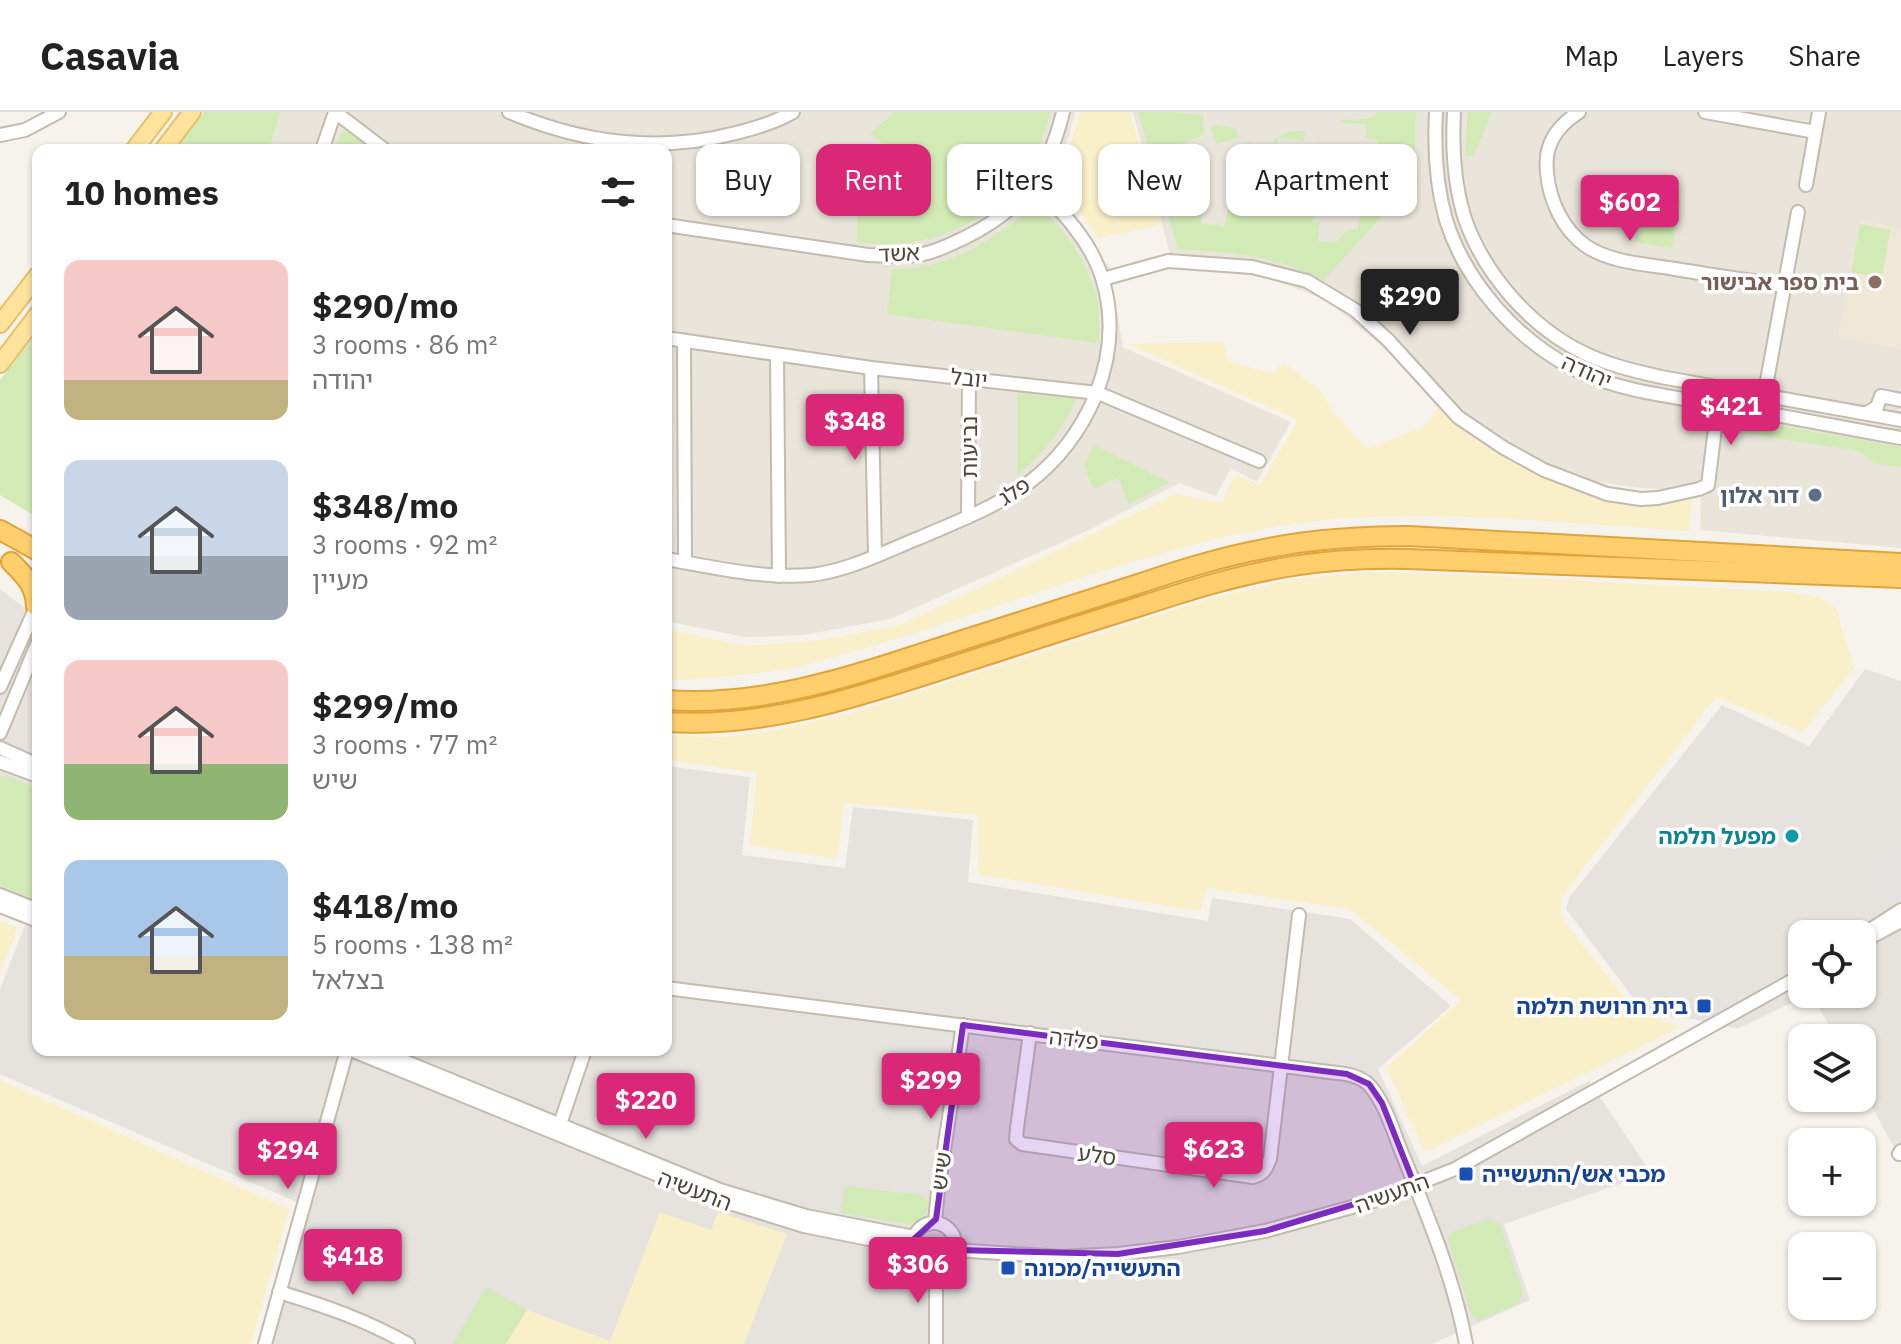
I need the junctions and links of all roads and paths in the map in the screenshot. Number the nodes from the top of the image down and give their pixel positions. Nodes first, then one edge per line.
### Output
1 (59, 112) edge
2 (163, 112) edge
3 (192, 112) edge
4 (335, 112) edge
5 (509, 112) edge
6 (793, 112) edge
7 (1063, 112) edge
8 (1436, 112) edge
9 (1454, 112) edge
10 (1579, 112) edge
11 (1705, 112) edge
12 (1819, 112) edge
13 (1815, 132) junction
14 (0, 135) edge
15 (139, 144) edge
16 (168, 144) edge
17 (324, 144) edge
18 (377, 144) edge
19 (617, 144) edge
20 (667, 144) edge
21 (1053, 144) edge
22 (1806, 185) dead end
23 (1798, 212) dead end
24 (999, 216) edge
25 (1065, 216) edge
26 (672, 226) edge
27 (1103, 279) junction
28 (32, 283) edge
29 (1784, 286) junction
30 (32, 322) edge
31 (0, 324) edge
32 (672, 339) edge
33 (684, 341) junction
34 (777, 355) junction
35 (0, 364) edge
36 (871, 368) junction
37 (969, 377) junction
38 (1098, 393) junction
39 (1764, 395) junction
40 (1901, 400) edge
41 (1718, 404) junction
42 (1761, 413) junction
43 (1867, 413) junction
44 (1901, 420) edge
45 (1901, 438) edge
46 (1259, 461) dead end
47 (968, 517) junction
48 (0, 530) edge
49 (32, 548) edge
50 (875, 556) junction
51 (5, 559) edge
52 (672, 560) edge
53 (685, 562) junction
54 (1901, 563) edge
55 (32, 574) edge
56 (779, 576) junction
57 (1901, 578) edge
58 (32, 585) edge
59 (32, 615) edge
60 (32, 656) edge
61 (0, 687) edge
62 (672, 700) edge
63 (672, 722) edge
64 (0, 733) edge
65 (0, 748) edge
66 (0, 762) edge
67 (32, 762) edge
68 (32, 774) edge
69 (0, 895) edge
70 (0, 906) edge
71 (32, 908) edge
72 (1901, 910) edge
73 (1299, 915) dead end
74 (32, 919) edge
75 (1901, 921) edge
76 (1876, 926) edge
77 (1876, 935) edge
78 (1788, 983) edge
79 (672, 989) edge
80 (963, 1025) junction
81 (1030, 1033) junction
82 (347, 1056) edge
83 (365, 1056) edge
84 (391, 1056) edge
85 (583, 1056) edge
86 (1281, 1066) junction
87 (558, 1130) junction
88 (1415, 1186) junction
89 (935, 1222) junction
90 (914, 1242) junction
91 (955, 1250) junction
92 (936, 1265) junction
93 (279, 1292) junction
94 (265, 1344) edge
95 (408, 1344) edge
96 (936, 1344) edge
97 (1466, 1344) edge

1 - 14 street
2 - 15 main road
3 - 16 main road
4 - 17 street
4 - 18 street
5 - 19 street
6 - 20 street
7 - 21 street, אשד
8 - 41 street, יהודה
9 - 39 street, יהודה
10 - 29 street
11 - 13 street
12 - 13 street
13 - 22 street
23 - 29 street
24 - 26 street, אשד
25 - 27 street, פלג
27 - 38 street, פלג
27 - 41 street
28 - 31 main road
29 - 39 street
30 - 35 main road
32 - 33 street, יובל
33 - 34 street, יובל
33 - 53 street
34 - 36 street, יובל
34 - 56 street
36 - 37 street, יובל
36 - 50 street
37 - 38 street, יובל
37 - 47 street, נביעות
38 - 46 street, יובל
38 - 47 street, פלג
39 - 42 street
39 - 43 street, יהודה
40 - 43 street
41 - 42 street, יהודה
42 - 45 street, יהודה
43 - 44 street, יהודה
47 - 50 street, פלג
48 - 49 highway
50 - 56 street, פלג
51 - 55 highway
51 - 58 highway
52 - 53 street, פלג
53 - 56 street, פלג
54 - 62 highway
57 - 63 highway
59 - 61 street
60 - 64 street
65 - 67 street
66 - 68 street
69 - 71 street
70 - 74 street
72 - 76 street
73 - 86 street, סלע
75 - 77 street
78 - 88 street, התעשיה
79 - 80 street, פלדה
80 - 81 street, פלדה
80 - 89 street, שיש
81 - 86 street, פלדה
81 - 86 street, סלע
82 - 93 street
83 - 87 street, התעשיה
84 - 87 street, התעשיה
85 - 87 street
86 - 88 street, פלדה
87 - 90 street, התעשיה
88 - 91 street, התעשיה
88 - 97 street
89 - 90 street
89 - 91 street
90 - 92 street
91 - 92 street
92 - 96 street
93 - 94 street
93 - 95 street

